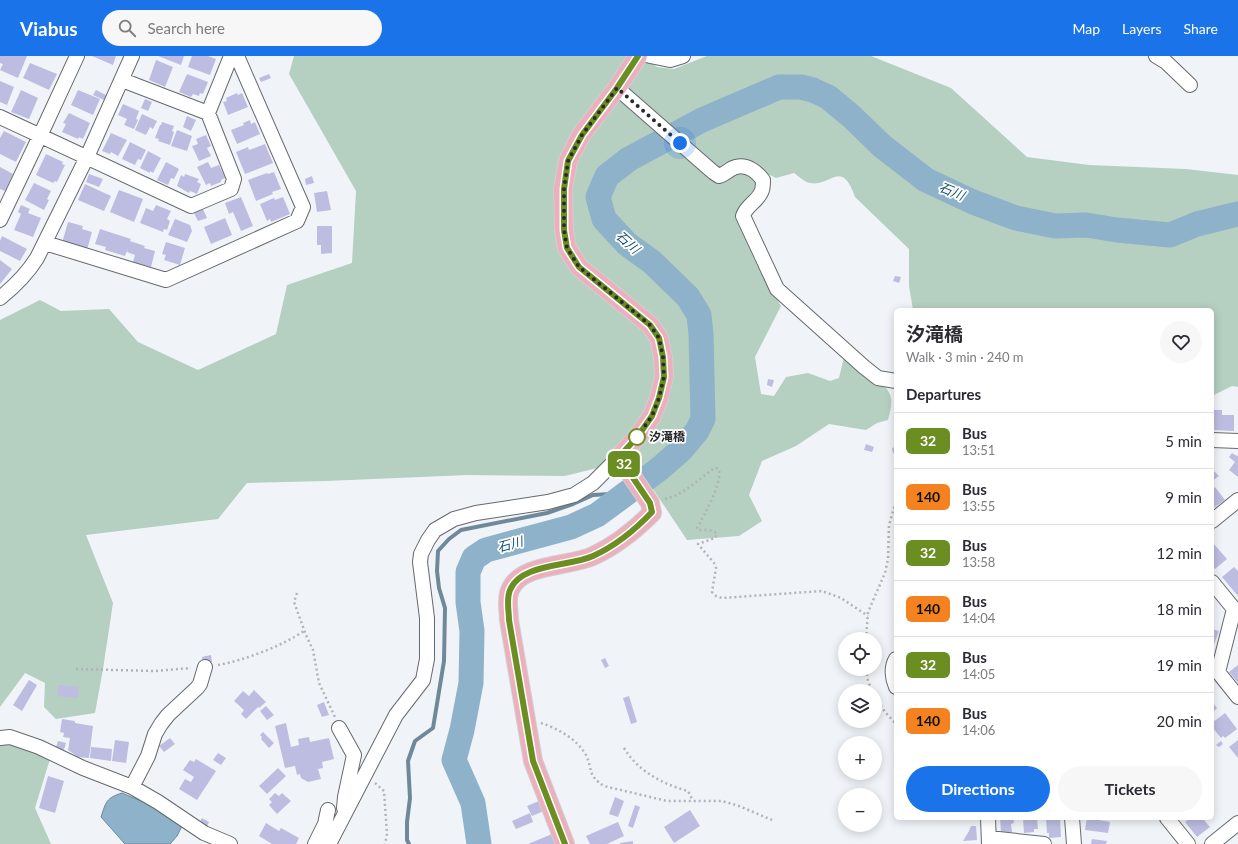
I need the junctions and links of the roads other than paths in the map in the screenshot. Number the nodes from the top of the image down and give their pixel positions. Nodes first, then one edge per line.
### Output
1 (77, 56) edge
2 (132, 56) edge
3 (231, 56) edge
4 (237, 56) edge
5 (638, 56) edge
6 (650, 56) edge
7 (683, 56) edge
8 (1156, 56) edge
9 (122, 80) junction
10 (1190, 84) dead end
11 (621, 91) junction
12 (208, 112) junction
13 (0, 117) edge
14 (40, 136) junction
15 (87, 157) junction
16 (0, 220) edge
17 (45, 243) junction
18 (0, 298) edge
19 (894, 381) edge
20 (1214, 440) edge
21 (1238, 441) edge
22 (621, 459) junction
23 (1238, 500) edge
24 (1214, 519) edge
25 (1214, 584) edge
26 (1236, 607) edge
27 (894, 663) edge
28 (205, 667) dead end
29 (894, 676) edge
30 (1238, 697) edge
31 (339, 728) road end
32 (0, 738) edge
33 (132, 787) junction
34 (328, 810) dead end
35 (344, 815) junction
36 (988, 820) edge
37 (1072, 820) edge
38 (1169, 820) edge
39 (1238, 823) edge
40 (989, 841) edge
41 (230, 844) edge
42 (315, 844) edge
43 (329, 844) edge
44 (565, 844) edge
45 (1044, 844) edge
46 (1074, 844) edge
47 (1188, 844) edge
48 (1212, 844) edge

1 - 14 street
2 - 9 street
3 - 12 street
4 - 17 street
5 - 11 main road
6 - 7 street
8 - 10 street
9 - 12 street
9 - 15 street
11 - 19 street
11 - 22 main road
12 - 15 street
13 - 14 street
14 - 15 street
14 - 16 street
15 - 17 street
17 - 18 street
20 - 21 street
22 - 35 street
22 - 44 main road
23 - 24 street
25 - 26 street
26 - 30 street
27 - 29 street
28 - 33 street
31 - 35 street
32 - 33 street
33 - 41 street
34 - 42 street
35 - 43 street
36 - 40 street
37 - 46 street
38 - 47 street
39 - 48 street
40 - 45 street

